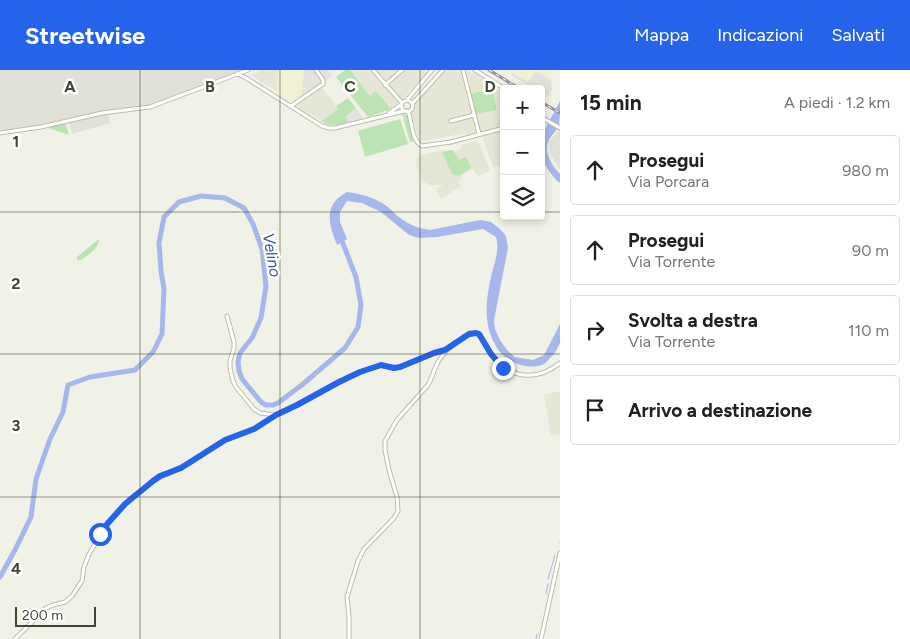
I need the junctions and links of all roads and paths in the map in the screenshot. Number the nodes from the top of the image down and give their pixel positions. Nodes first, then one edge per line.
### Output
1 (248, 70) edge
2 (316, 70) edge
3 (373, 70) edge
4 (402, 70) edge
5 (432, 70) edge
6 (443, 70) edge
7 (475, 70) edge
8 (480, 70) edge
9 (464, 71) edge
10 (238, 74) junction
11 (483, 74) junction
12 (385, 85) junction
13 (500, 86) edge
14 (406, 100) junction
15 (402, 104) junction
16 (412, 104) junction
17 (291, 106) junction
18 (405, 111) junction
19 (387, 115) junction
20 (474, 115) junction
21 (545, 120) edge
22 (451, 121) dead end
23 (560, 128) edge
24 (500, 129) edge
25 (0, 133) edge
26 (479, 134) junction
27 (227, 316) dead end
28 (445, 350) junction
29 (560, 363) edge
30 (276, 415) junction
31 (560, 553) edge
32 (15, 639) edge
33 (349, 639) edge
34 (541, 639) edge

1 - 10 street
2 - 17 street
3 - 12 street
4 - 12 street
5 - 14 street
6 - 16 street
7 - 11 street
8 - 11 street
9 - 20 street
10 - 17 street
10 - 25 street
11 - 13 street
12 - 15 street
14 - 15 street
14 - 16 street
15 - 18 street
15 - 19 street
16 - 18 street
17 - 19 street
18 - 19 street
18 - 26 street
20 - 22 street
20 - 26 street
21 - 23 street
24 - 26 street
27 - 30 street
28 - 29 street
28 - 30 street
28 - 33 street
30 - 32 street
31 - 34 street

